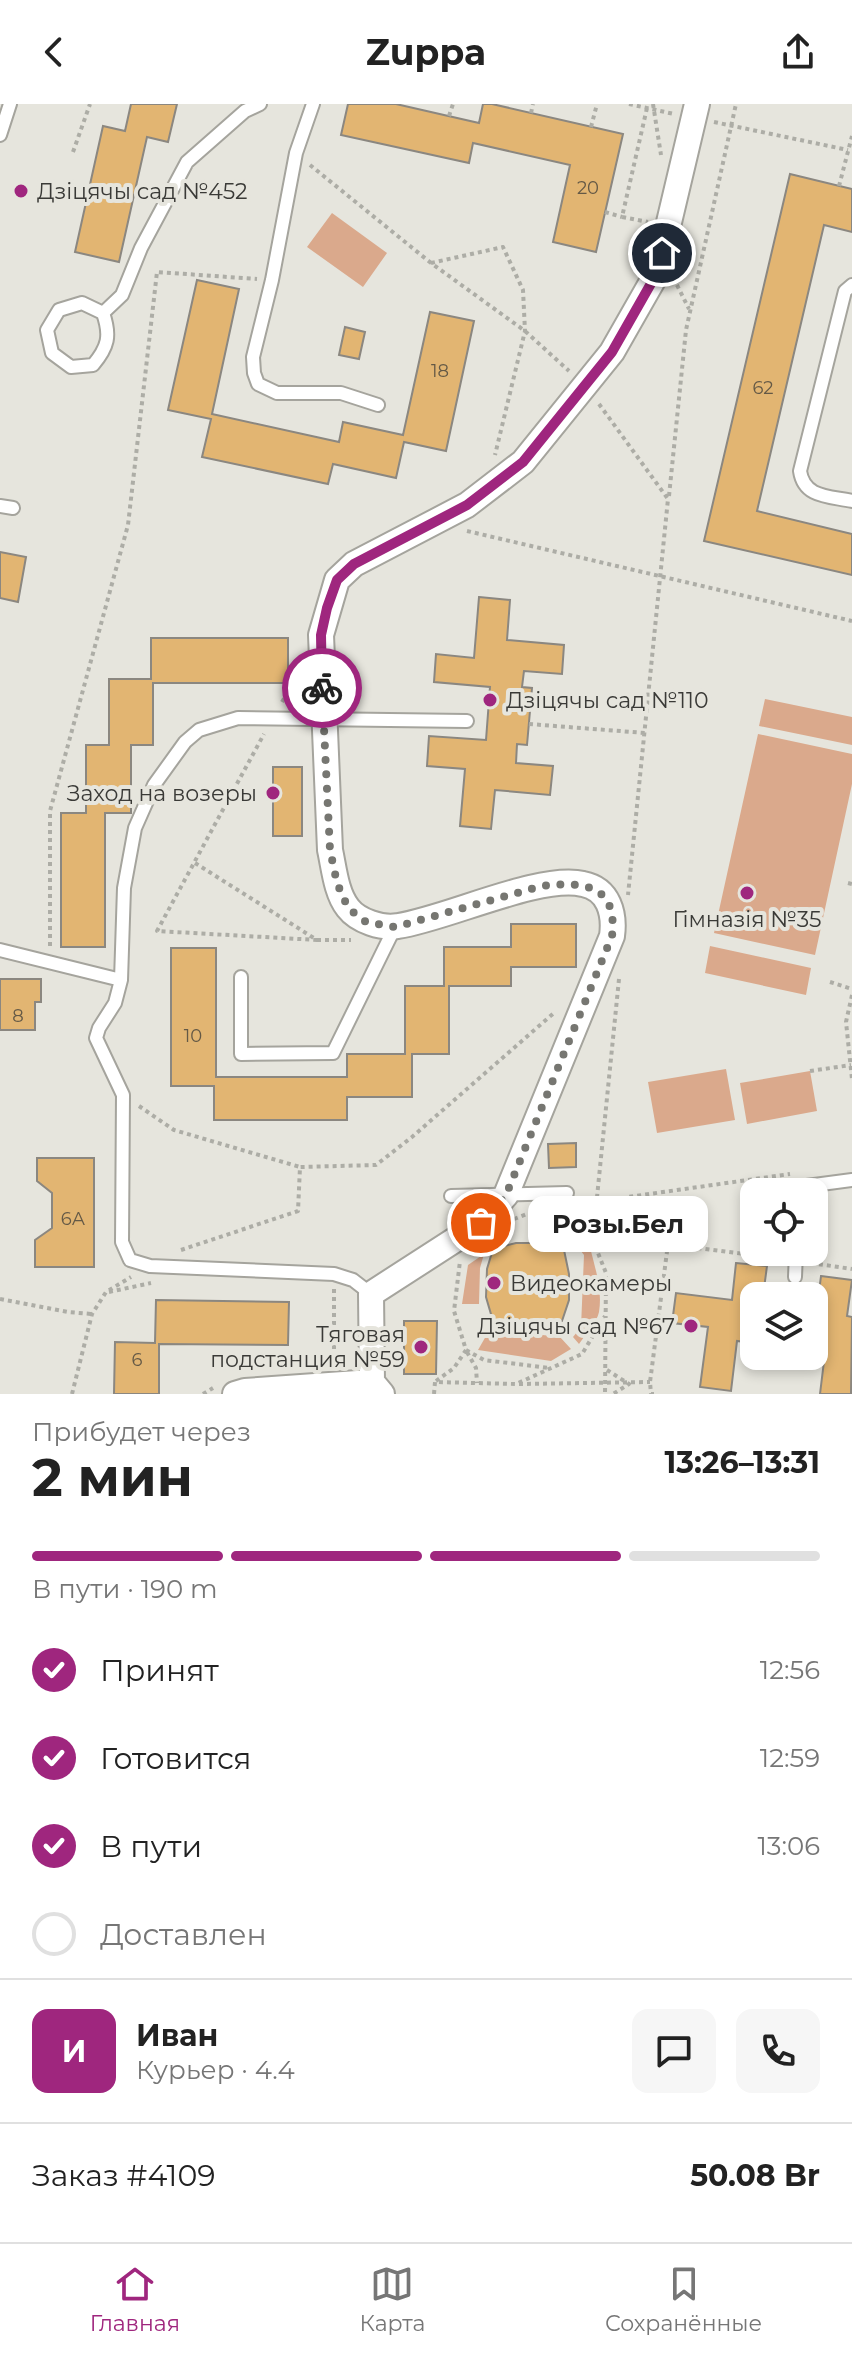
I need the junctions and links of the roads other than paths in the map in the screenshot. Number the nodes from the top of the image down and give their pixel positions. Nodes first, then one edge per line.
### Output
1 (10, 104) edge
2 (260, 104) edge
3 (313, 104) edge
4 (695, 111) edge
5 (0, 135) edge
6 (852, 285) edge
7 (103, 313) junction
8 (378, 405) dead end
9 (852, 501) edge
10 (322, 718) junction
11 (467, 721) dead end
12 (392, 933) junction
13 (0, 950) edge
14 (241, 977) dead end
15 (121, 980) junction
16 (852, 1180) edge
17 (828, 1183) edge
18 (567, 1193) dead end
19 (506, 1195) junction
20 (451, 1196) dead end
21 (796, 1266) edge
22 (795, 1277) dead end
23 (371, 1294) junction
24 (377, 1388) edge
25 (235, 1394) edge

1 - 5 lane
2 - 7 lane
3 - 8 lane
4 - 10 street
6 - 9 lane
7 - 7 lane
10 - 11 lane
10 - 12 street
10 - 15 lane
12 - 14 lane
12 - 19 street
13 - 15 lane
15 - 23 lane
16 - 17 lane
18 - 19 lane
19 - 20 lane
19 - 23 street
21 - 22 lane
23 - 24 street
24 - 25 street

